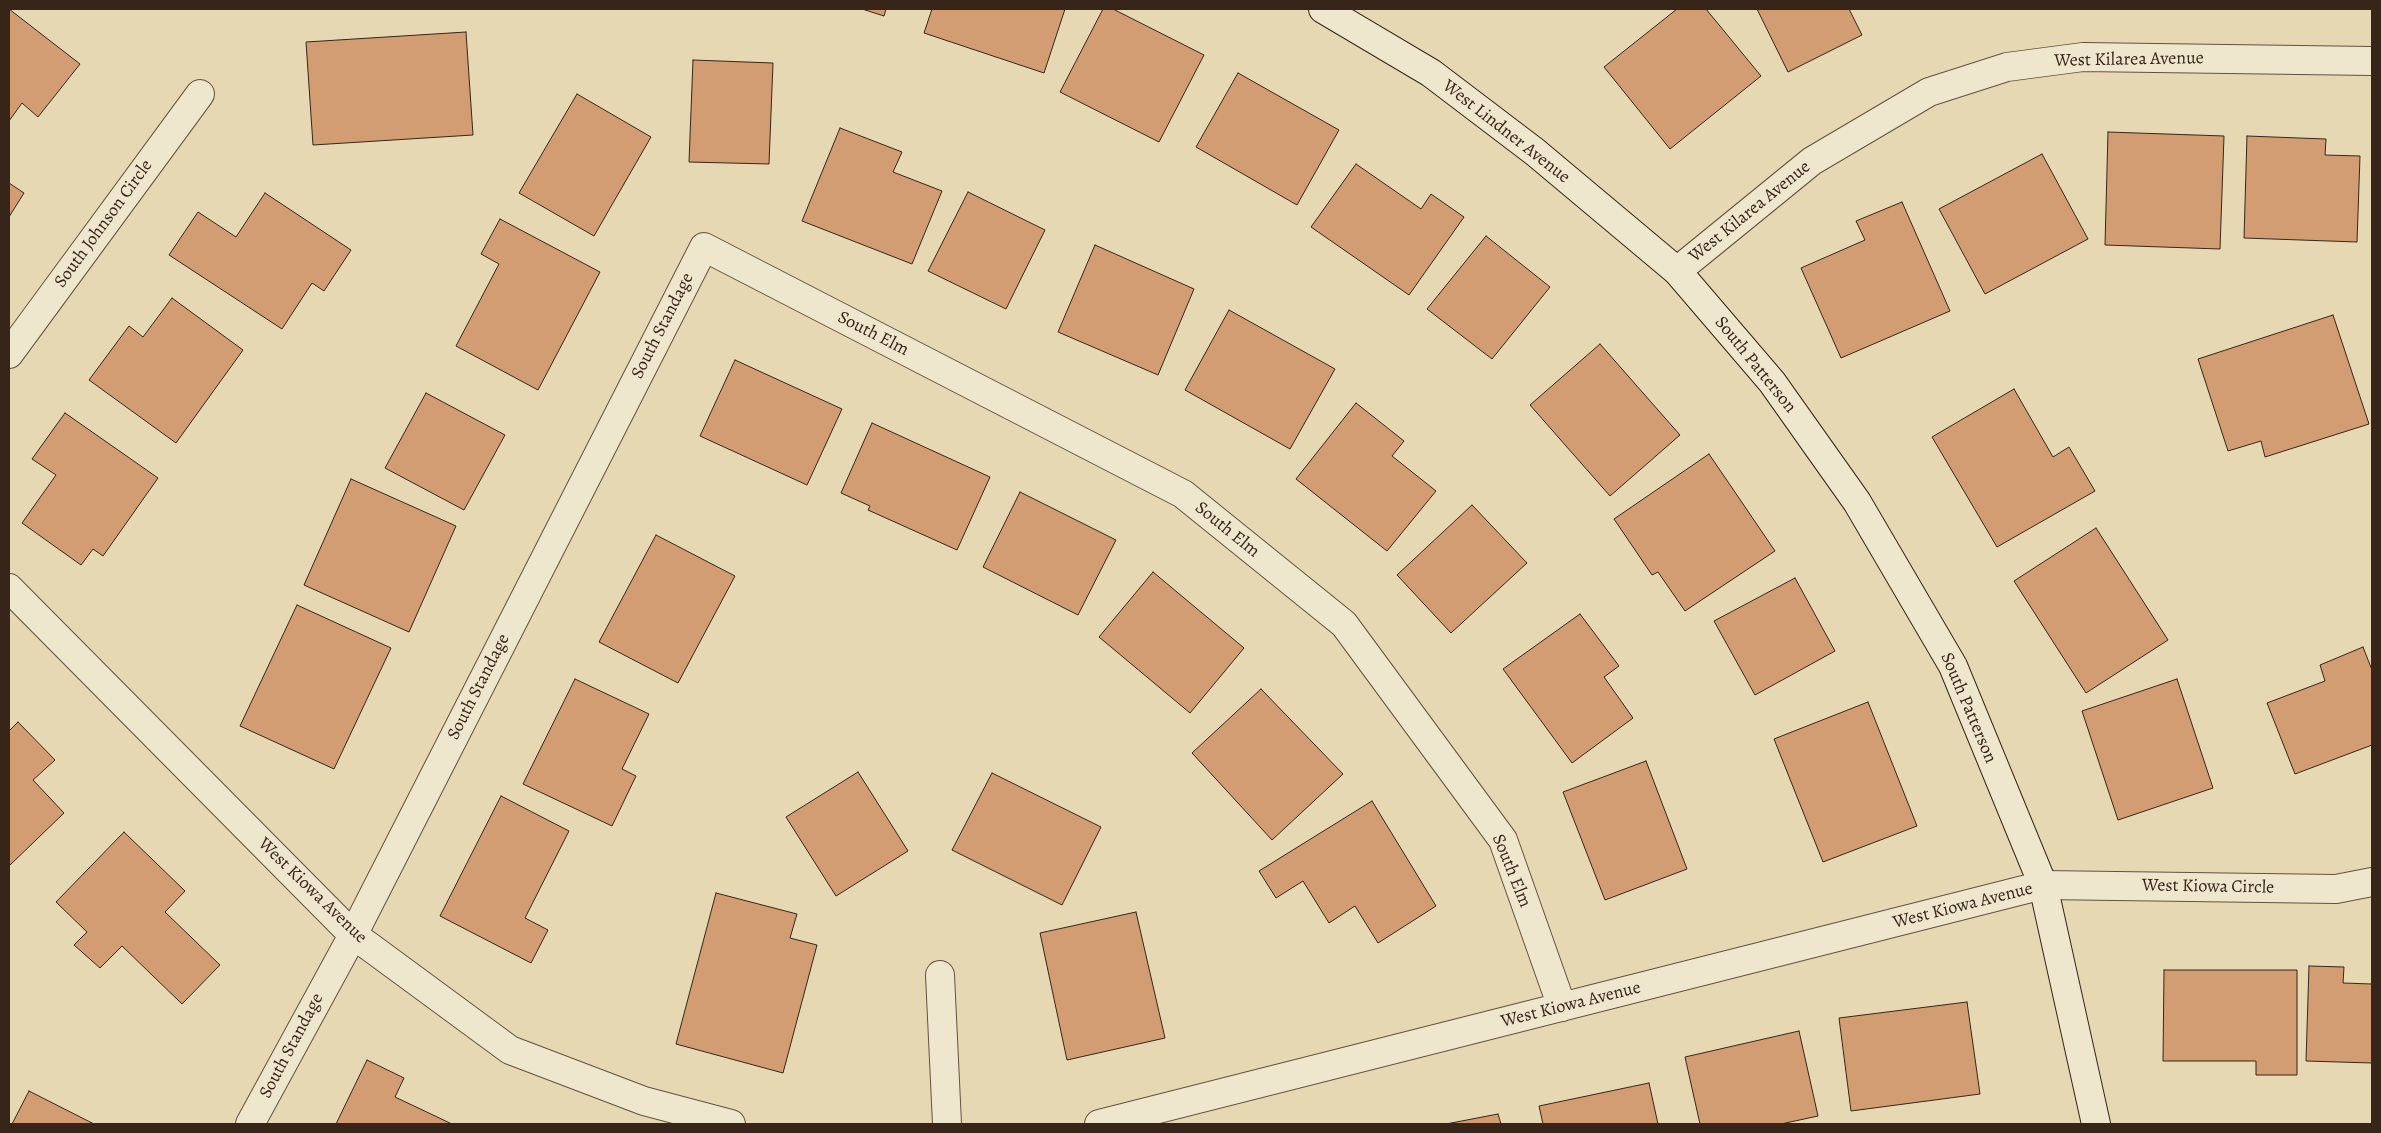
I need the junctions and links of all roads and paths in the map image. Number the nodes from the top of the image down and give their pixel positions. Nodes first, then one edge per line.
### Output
1 (1323, 9) edge
2 (2372, 61) edge
3 (200, 94) dead end
4 (704, 247) joint
5 (1677, 271) junction
6 (9, 354) edge
7 (9, 588) edge
8 (2372, 882) edge
9 (2043, 886) junction
10 (353, 935) junction
11 (940, 975) dead end
12 (1562, 1007) junction
13 (250, 1124) edge
14 (731, 1124) edge
15 (947, 1124) edge
16 (1099, 1124) edge
17 (2096, 1124) edge

1 - 5 street, West Lindner Avenue
2 - 5 street, West Kilarea Avenue
3 - 6 street, South Johnson Circle
4 - 10 street, South Standage
4 - 12 street, South Elm
5 - 9 street, South Patterson
7 - 10 street, West Kiowa Avenue
8 - 9 street, West Kiowa Circle
9 - 12 street, West Kiowa Avenue
9 - 17 street, South Patterson
10 - 13 street, South Standage
10 - 14 street, West Kiowa Avenue
11 - 15 street
12 - 16 street, West Kiowa Avenue

